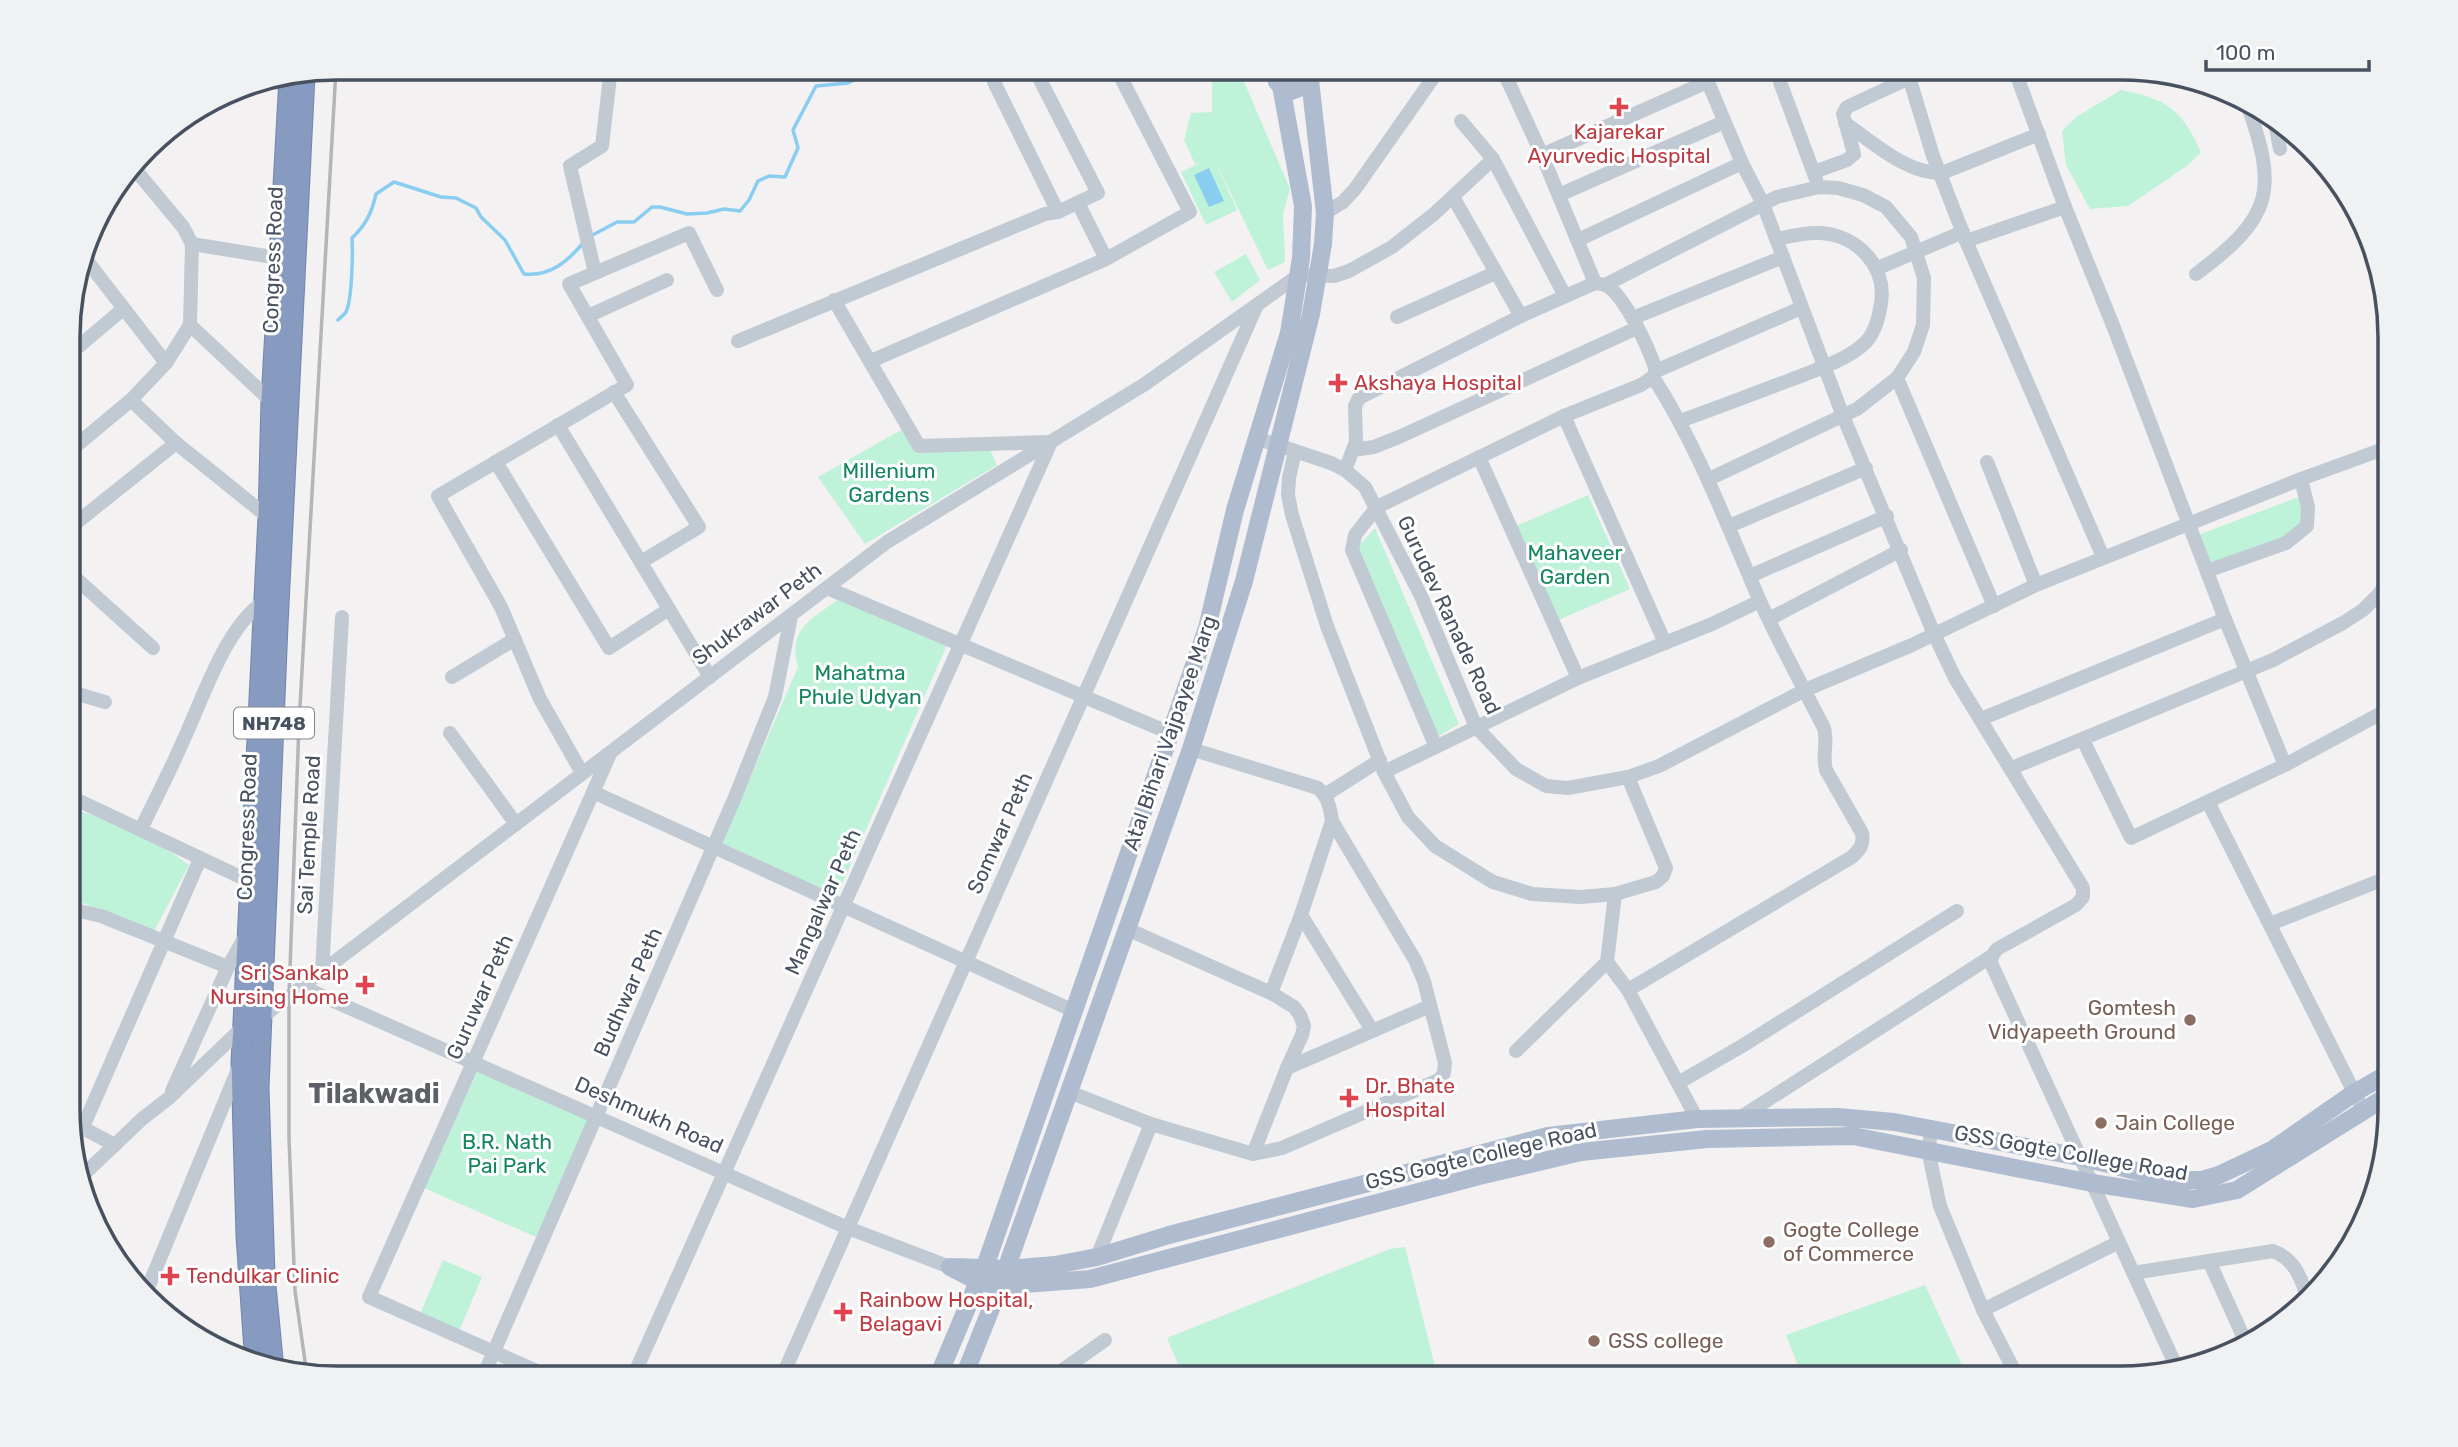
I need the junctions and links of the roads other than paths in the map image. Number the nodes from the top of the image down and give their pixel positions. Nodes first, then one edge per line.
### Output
1 (610, 80) edge
2 (1040, 80) edge
3 (1122, 80) edge
4 (1275, 80) edge
5 (1280, 80) edge
6 (1306, 80) edge
7 (1313, 80) edge
8 (1432, 80) edge
9 (1512, 80) edge
10 (1694, 80) edge
11 (1706, 80) edge
12 (1780, 80) edge
13 (1905, 80) edge
14 (1910, 80) edge
15 (2019, 80) edge
16 (994, 82) dead end
17 (304, 83) edge
18 (289, 85) edge
19 (2251, 116) edge
20 (1461, 121) dead end
21 (1724, 122) junction
22 (1845, 123) junction
23 (2039, 134) junction
24 (2277, 134) edge
25 (2280, 149) dead end
26 (1542, 155) junction
27 (1493, 159) junction
28 (1742, 163) junction
29 (1814, 172) junction
30 (1942, 173) junction
31 (139, 175) edge
32 (1819, 187) junction
33 (1559, 195) junction
34 (1453, 197) junction
35 (1078, 203) junction
36 (1763, 204) junction
37 (2065, 207) junction
38 (1058, 212) junction
39 (1325, 213) junction
40 (1964, 237) junction
41 (1777, 239) junction
42 (1578, 240) junction
43 (192, 244) junction
44 (1916, 251) junction
45 (1783, 257) junction
46 (279, 258) junction
47 (1106, 258) junction
48 (91, 265) edge
49 (1878, 268) junction
50 (595, 273) junction
51 (1495, 273) junction
52 (2196, 274) dead end
53 (1308, 276) junction
54 (667, 280) dead end
55 (1600, 284) junction
56 (717, 290) dead end
57 (1565, 296) junction
58 (834, 300) junction
59 (1258, 304) junction
60 (123, 309) junction
61 (1801, 309) junction
62 (588, 316) junction
63 (1521, 316) junction
64 (1396, 317) dead end
65 (1635, 323) junction
66 (190, 325) junction
67 (738, 341) dead end
68 (80, 345) edge
69 (871, 361) junction
70 (166, 363) junction
71 (1825, 366) junction
72 (1654, 374) junction
73 (1897, 378) junction
74 (614, 392) junction
75 (131, 400) junction
76 (271, 401) junction
77 (1564, 416) junction
78 (1843, 416) junction
79 (1680, 421) junction
80 (558, 425) junction
81 (1256, 438) junction
82 (80, 442) edge
83 (1051, 442) junction
84 (176, 443) junction
85 (1277, 444) junction
86 (1353, 450) junction
87 (1295, 451) junction
88 (2378, 451) edge
89 (1479, 457) junction
90 (496, 462) junction
91 (1987, 462) dead end
92 (1866, 468) junction
93 (1345, 470) junction
94 (1709, 479) junction
95 (2301, 479) junction
96 (1377, 508) junction
97 (1886, 516) junction
98 (276, 519) junction
99 (80, 520) edge
100 (2189, 523) junction
101 (1729, 526) junction
102 (1901, 550) junction
103 (2103, 557) junction
104 (642, 562) junction
105 (2207, 571) junction
106 (1750, 576) junction
107 (80, 583) edge
108 (2036, 585) junction
109 (827, 588) junction
110 (2378, 595) edge
111 (1760, 601) junction
112 (264, 602) junction
113 (1994, 606) junction
114 (669, 609) junction
115 (791, 616) junction
116 (342, 617) dead end
117 (1769, 619) junction
118 (2225, 619) junction
119 (1934, 634) junction
120 (514, 639) junction
121 (1665, 643) junction
122 (961, 644) junction
123 (153, 648) dead end
124 (2246, 672) junction
125 (452, 677) dead end
126 (710, 677) junction
127 (1578, 678) junction
128 (1805, 690) junction
129 (80, 695) edge
130 (1084, 696) junction
131 (105, 702) dead end
132 (2378, 715) edge
133 (1981, 719) junction
134 (1476, 727) junction
135 (450, 733) dead end
136 (1170, 733) junction
137 (2083, 740) junction
138 (1436, 747) junction
139 (1191, 750) junction
140 (611, 752) junction
141 (2285, 765) junction
142 (1382, 766) junction
143 (2012, 768) junction
144 (582, 773) junction
145 (1628, 777) junction
146 (593, 792) junction
147 (1325, 795) junction
148 (80, 801) edge
149 (2208, 802) junction
150 (1332, 821) junction
151 (516, 824) junction
152 (141, 829) junction
153 (714, 847) junction
154 (200, 859) junction
155 (2378, 881) edge
156 (251, 882) junction
157 (1615, 894) junction
158 (844, 906) junction
159 (80, 911) edge
160 (1957, 911) dead end
161 (1301, 915) junction
162 (2270, 924) junction
163 (1127, 929) junction
164 (248, 933) junction
165 (164, 942) junction
166 (1992, 956) junction
167 (966, 962) junction
168 (1607, 962) junction
169 (228, 967) junction
170 (322, 971) junction
171 (302, 987) junction
172 (1628, 990) junction
173 (1271, 993) junction
174 (1430, 1006) junction
175 (1074, 1011) junction
176 (262, 1017) junction
177 (244, 1026) junction
178 (1372, 1030) junction
179 (1516, 1052) dead end
180 (241, 1063) junction
181 (473, 1063) junction
182 (1287, 1068) junction
183 (2378, 1079) edge
184 (1678, 1083) junction
185 (1069, 1092) junction
186 (2354, 1093) junction
187 (169, 1098) junction
188 (2378, 1101) edge
189 (2363, 1110) junction
190 (596, 1117) junction
191 (81, 1118) edge
192 (1697, 1119) junction
193 (1737, 1119) junction
194 (1152, 1124) junction
195 (81, 1127) edge
196 (1932, 1129) junction
197 (115, 1145) junction
198 (1928, 1150) junction
199 (1253, 1154) junction
200 (2080, 1157) junction
201 (2247, 1161) junction
202 (88, 1171) edge
203 (724, 1174) junction
204 (2257, 1178) junction
205 (2092, 1183) junction
206 (848, 1228) junction
207 (2119, 1242) junction
208 (1097, 1257) junction
209 (2209, 1261) junction
210 (950, 1266) joint
211 (2133, 1273) junction
212 (982, 1275) junction
213 (1003, 1277) junction
214 (149, 1284) edge
215 (514, 1285) dead end
216 (2304, 1289) edge
217 (1983, 1310) junction
218 (2243, 1335) edge
219 (1105, 1340) dead end
220 (492, 1346) junction
221 (254, 1353) edge
222 (273, 1358) edge
223 (2174, 1361) edge
224 (486, 1366) edge
225 (530, 1366) edge
226 (638, 1366) edge
227 (787, 1366) edge
228 (942, 1366) edge
229 (968, 1366) edge
230 (1067, 1366) edge
231 (2012, 1366) edge

1 - 50 street
2 - 35 street
3 - 47 street
4 - 53 main road, Atal Bihari Vajpayee Marg
5 - 6 main road
7 - 39 main road, Atal Bihari Vajpayee Marg
8 - 39 street
9 - 26 street
10 - 26 street
11 - 21 street
12 - 29 street
13 - 22 street
14 - 30 street
15 - 23 street
16 - 38 street
17 - 98 highway, Congress Road / NH748
18 - 46 highway, Congress Road / NH748
19 - 52 street
20 - 27 street
21 - 28 street
21 - 33 street
22 - 29 street
22 - 30 street
23 - 30 street
23 - 37 street
24 - 25 street
26 - 33 street
27 - 34 street
27 - 57 street
28 - 36 street
28 - 42 street
29 - 32 street
30 - 40 street
31 - 43 street
32 - 36 street
32 - 44 street
33 - 42 street
34 - 51 street
34 - 53 street
35 - 38 street
35 - 47 street
36 - 41 street
36 - 55 street
37 - 40 street
37 - 100 street
38 - 58 street
39 - 53 main road, Atal Bihari Vajpayee Marg
40 - 44 street
40 - 103 street
41 - 45 street
41 - 49 street
42 - 55 street
43 - 46 street
43 - 66 street
44 - 49 street
44 - 73 street
45 - 61 street
45 - 65 street
46 - 76 highway, Congress Road / NH748
47 - 69 street
48 - 60 street
49 - 71 street
50 - 56 street
50 - 62 street
51 - 63 street
51 - 64 street
53 - 59 street, Shukrawar Peth
53 - 81 main road, Atal Bihari Vajpayee Marg
53 - 85 main road, Atal Bihari Vajpayee Marg
54 - 62 street
55 - 57 street
55 - 65 street
57 - 63 street
58 - 67 street
58 - 69 street
59 - 83 street, Shukrawar Peth
59 - 130 street, Somwar Peth
60 - 68 street
60 - 70 street
61 - 71 street
61 - 72 street
62 - 74 street
63 - 86 street
65 - 72 street
65 - 86 street
66 - 70 street
66 - 76 street
69 - 83 street
70 - 75 street
71 - 78 street
71 - 79 street
72 - 77 street
72 - 79 street
73 - 78 street
73 - 113 street
74 - 80 street
74 - 104 street
75 - 82 street
75 - 84 street
76 - 98 highway, Congress Road / NH748
77 - 89 street
77 - 121 street
78 - 92 street
78 - 94 street
79 - 94 street
80 - 90 street
80 - 104 street
81 - 85 street, Gurudev Ranade Road
81 - 136 main road, Atal Bihari Vajpayee Marg
83 - 109 street, Shukrawar Peth
83 - 122 street, Mangalwar Peth
84 - 98 street
84 - 99 street
85 - 87 street, Gurudev Ranade Road
85 - 139 main road, Atal Bihari Vajpayee Marg
86 - 93 street
87 - 93 street, Gurudev Ranade Road
87 - 142 street
88 - 95 street, Gurudev Ranade Road
89 - 96 street
89 - 127 street
90 - 114 street
90 - 120 street
91 - 108 street
92 - 97 street
92 - 101 street
93 - 96 street, Gurudev Ranade Road
94 - 101 street
95 - 100 street, Gurudev Ranade Road
95 - 105 street
96 - 134 street, Gurudev Ranade Road
96 - 138 street
97 - 102 street
97 - 106 street
98 - 112 highway, Congress Road / NH748
98 - 176 highway, Congress Road / NH748
100 - 103 street, Gurudev Ranade Road
100 - 105 street
101 - 106 street
102 - 117 street
102 - 119 street
103 - 108 street, Gurudev Ranade Road
104 - 114 street
105 - 118 street
106 - 111 street
107 - 123 street
108 - 113 street, Gurudev Ranade Road
109 - 115 street, Shukrawar Peth
109 - 122 street
110 - 124 street
111 - 117 street
111 - 121 street
112 - 152 street
112 - 156 highway, Congress Road / NH748
113 - 119 street, Gurudev Ranade Road
114 - 126 street
115 - 126 street, Shukrawar Peth
115 - 153 street, Budhwar Peth
116 - 170 street, Sai Temple Road
117 - 128 street
118 - 124 street
118 - 133 street
119 - 128 street, Gurudev Ranade Road
119 - 133 street
120 - 125 street
120 - 144 street
121 - 127 street
122 - 130 street
122 - 158 street, Mangalwar Peth
124 - 137 street
124 - 141 street
126 - 140 street, Shukrawar Peth
127 - 134 street
128 - 145 street, Gurudev Ranade Road
128 - 172 street
129 - 131 street
130 - 136 street
130 - 167 street, Somwar Peth
132 - 141 street
133 - 143 street
134 - 138 street
134 - 145 street, Gurudev Ranade Road
135 - 151 street
136 - 175 main road, Atal Bihari Vajpayee Marg
137 - 143 street
137 - 149 street
138 - 142 street
139 - 147 street
139 - 163 main road, Atal Bihari Vajpayee Marg
140 - 144 street, Shukrawar Peth
140 - 146 street, Guruwar Peth
141 - 149 street
142 - 147 street
142 - 157 street
143 - 166 street
144 - 151 street, Shukrawar Peth
145 - 157 street
146 - 153 street
146 - 181 street, Guruwar Peth
147 - 150 street
148 - 152 street
149 - 162 street
150 - 161 street
150 - 174 street
151 - 170 street, Shukrawar Peth
152 - 154 street
153 - 158 street
153 - 190 street, Budhwar Peth
154 - 156 street
154 - 165 street
155 - 162 street
156 - 164 highway, Congress Road / NH748
157 - 168 street
158 - 167 street
158 - 203 street, Mangalwar Peth
159 - 165 street
160 - 184 street
161 - 173 street
161 - 178 street
162 - 186 street
163 - 173 street
163 - 185 main road, Atal Bihari Vajpayee Marg
164 - 169 street
164 - 177 highway, Congress Road / NH748
165 - 169 street
165 - 191 street
166 - 193 street
166 - 200 street
167 - 175 street
167 - 206 street, Somwar Peth
168 - 172 street
168 - 179 street
169 - 187 street
170 - 171 street, Shukrawar Peth
171 - 176 street, Shukrawar Peth
171 - 181 street, Deshmukh Road
172 - 184 street
173 - 182 street
174 - 178 street
174 - 199 street
175 - 212 main road, Atal Bihari Vajpayee Marg
176 - 222 highway, Congress Road / NH748
177 - 180 highway, Congress Road / NH748
177 - 187 street
178 - 182 street
180 - 214 street
180 - 221 highway, Congress Road / NH748
181 - 190 street, Deshmukh Road
181 - 220 street, Guruwar Peth
182 - 199 street
183 - 186 main road
184 - 192 street
185 - 194 street
185 - 213 main road, Atal Bihari Vajpayee Marg
186 - 189 street
186 - 201 main road
187 - 197 street
188 - 189 main road, GSS Gogte College Road
189 - 204 main road, GSS Gogte College Road
190 - 203 street, Deshmukh Road
190 - 220 street, Budhwar Peth
192 - 193 main road
192 - 208 main road
193 - 196 main road
194 - 199 street
194 - 208 street
195 - 197 street
196 - 198 street
196 - 200 main road
197 - 202 street
198 - 205 main road, GSS Gogte College Road
198 - 213 main road, GSS Gogte College Road
198 - 217 street
200 - 201 main road
200 - 205 street
201 - 204 main road
203 - 206 street, Deshmukh Road
203 - 226 street, Mangalwar Peth
204 - 205 main road, GSS Gogte College Road
205 - 207 street
206 - 210 street, Deshmukh Road
206 - 227 street, Somwar Peth
207 - 211 street
207 - 217 street
208 - 213 main road
209 - 211 street
209 - 216 street
209 - 218 street
210 - 212 main road, Deshmukh Road
211 - 223 street
212 - 213 main road
212 - 228 main road, Atal Bihari Vajpayee Marg
213 - 229 main road, Atal Bihari Vajpayee Marg
215 - 220 street
217 - 231 street
219 - 230 street
220 - 224 street, Budhwar Peth
220 - 225 street

